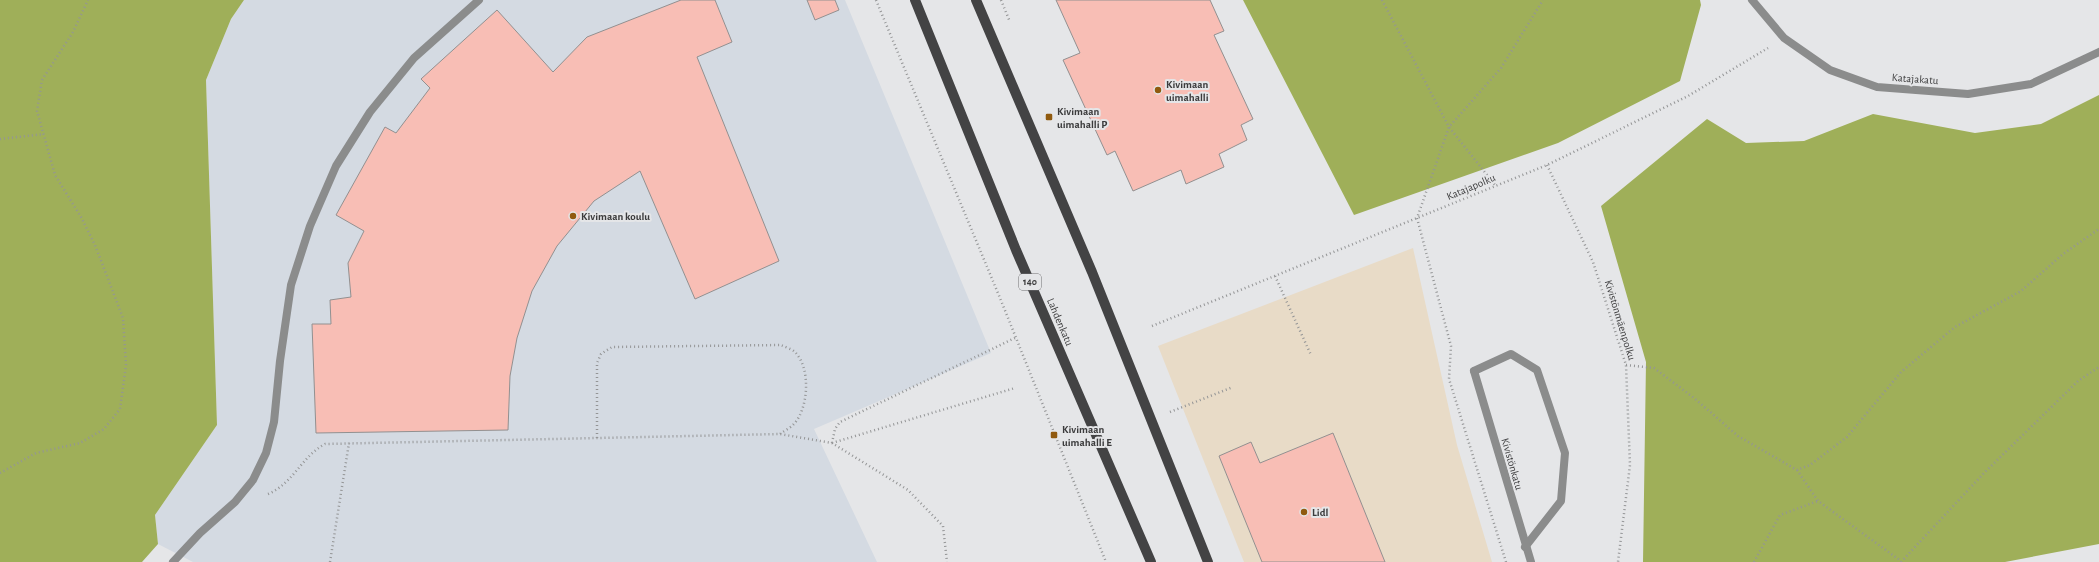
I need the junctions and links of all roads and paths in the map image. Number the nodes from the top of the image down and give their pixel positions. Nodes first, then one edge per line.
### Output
1 (88, 0) edge
2 (480, 0) edge
3 (876, 0) edge
4 (915, 0) edge
5 (976, 0) edge
6 (1382, 0) edge
7 (1543, 0) edge
8 (1752, 0) edge
9 (1784, 38) junction
10 (2099, 52) edge
11 (1449, 126) junction
12 (44, 134) junction
13 (0, 139) edge
14 (1547, 165) junction
15 (1495, 185) junction
16 (1417, 218) junction
17 (2099, 229) edge
18 (1275, 276) junction
19 (1152, 326) dead end
20 (1015, 338) junction
21 (1311, 356) dead end
22 (1626, 365) junction
23 (2099, 368) edge
24 (1233, 387) dead end
25 (1015, 388) dead end
26 (1170, 412) dead end
27 (780, 434) junction
28 (597, 438) junction
29 (349, 443) junction
30 (832, 443) junction
31 (1797, 470) junction
32 (0, 473) edge
33 (1818, 501) junction
34 (235, 502) junction
35 (1525, 547) junction
36 (173, 562) edge
37 (330, 562) edge
38 (947, 562) edge
39 (1106, 562) edge
40 (1151, 562) edge
41 (1208, 562) edge
42 (1531, 562) edge
43 (1618, 562) edge
44 (1754, 562) edge
45 (1901, 562) edge

1 - 12 path
2 - 34 street
3 - 20 path
4 - 40 main road, Lahdenkatu / 140
5 - 41 main road
6 - 11 path
7 - 11 path
8 - 9 street, Katajakatu
9 - 10 street, Katajakatu
9 - 14 path, Katajapolku
11 - 15 path
11 - 16 path
12 - 13 path
12 - 32 path
14 - 15 path, Katajapolku
14 - 22 path, Kivistönmäenpolku
15 - 16 path, Katajapolku
16 - 18 path, Katajapolku
17 - 31 path
18 - 19 path, Katajapolku
18 - 21 path
20 - 30 path
20 - 39 path
22 - 31 path
22 - 43 path, Kivistönmäenpolku
23 - 45 path
24 - 26 path
25 - 30 path
27 - 28 path
27 - 28 path
27 - 30 path
28 - 29 path
29 - 34 path
29 - 37 path
30 - 38 path
31 - 33 path
33 - 44 path
33 - 45 path
34 - 36 street
35 - 35 street, Kivistönkatu
35 - 42 street, Kivistönkatu

